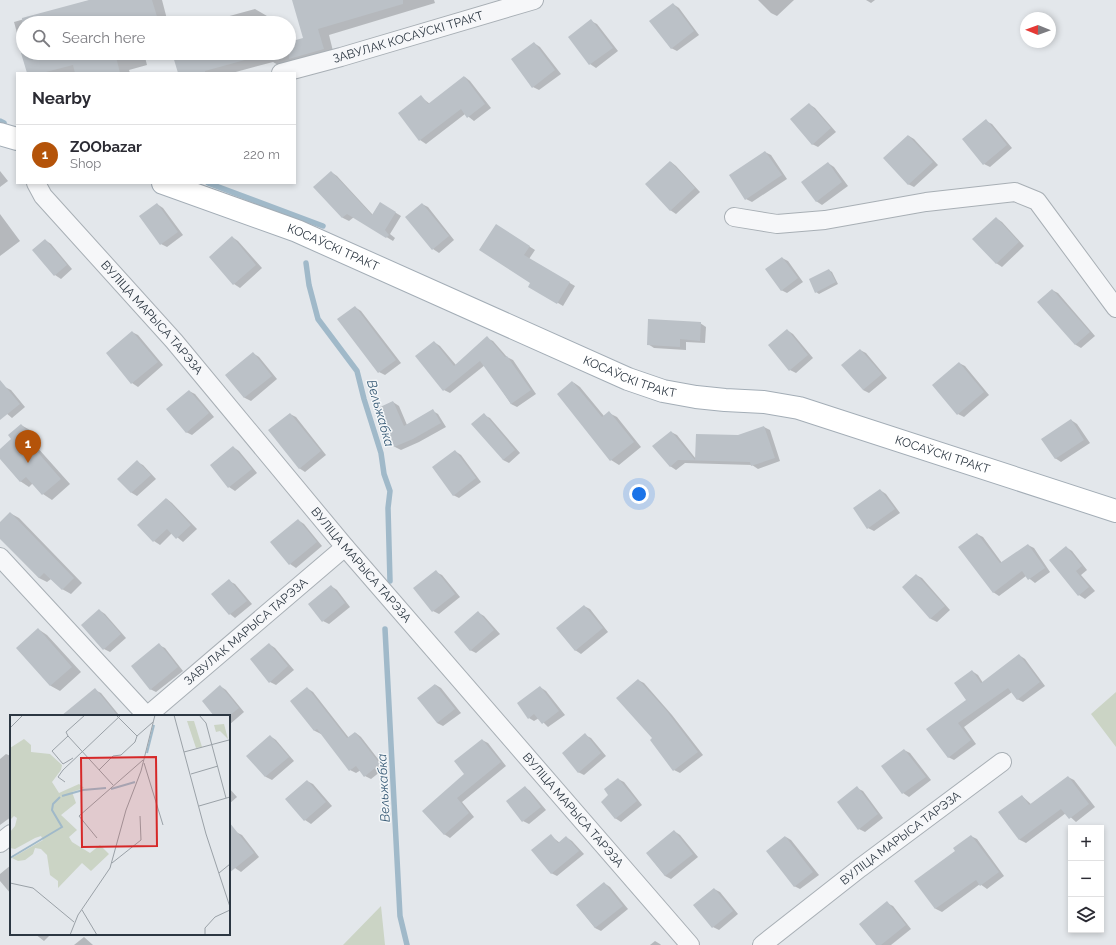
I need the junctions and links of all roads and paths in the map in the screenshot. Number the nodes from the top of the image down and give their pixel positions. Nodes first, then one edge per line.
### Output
1 (534, 0) edge
2 (285, 72) edge
3 (0, 134) edge
4 (16, 139) edge
5 (36, 184) edge
6 (166, 184) edge
7 (734, 217) dead end
8 (1116, 308) edge
9 (1116, 511) edge
10 (344, 547) junction
11 (0, 557) edge
12 (146, 715) edge
13 (148, 715) edge
14 (1002, 762) dead end
15 (10, 835) edge
16 (0, 843) edge
17 (690, 945) edge
18 (762, 945) edge

1 - 2 street, ЗАВУЛАК КОСАЎСКІ ТРАКТ
3 - 4 main road
5 - 10 street, ВУЛІЦА МАРЫСА ТАРЭЗА
6 - 9 main road, КОСАЎСКІ ТРАКТ
7 - 8 street
10 - 13 street, ЗАВУЛАК МАРЫСА ТАРЭЗА
10 - 17 street, ВУЛІЦА МАРЫСА ТАРЭЗА
11 - 12 street
14 - 18 street, ВУЛІЦА МАРЫСА ТАРЭЗА
15 - 16 street

